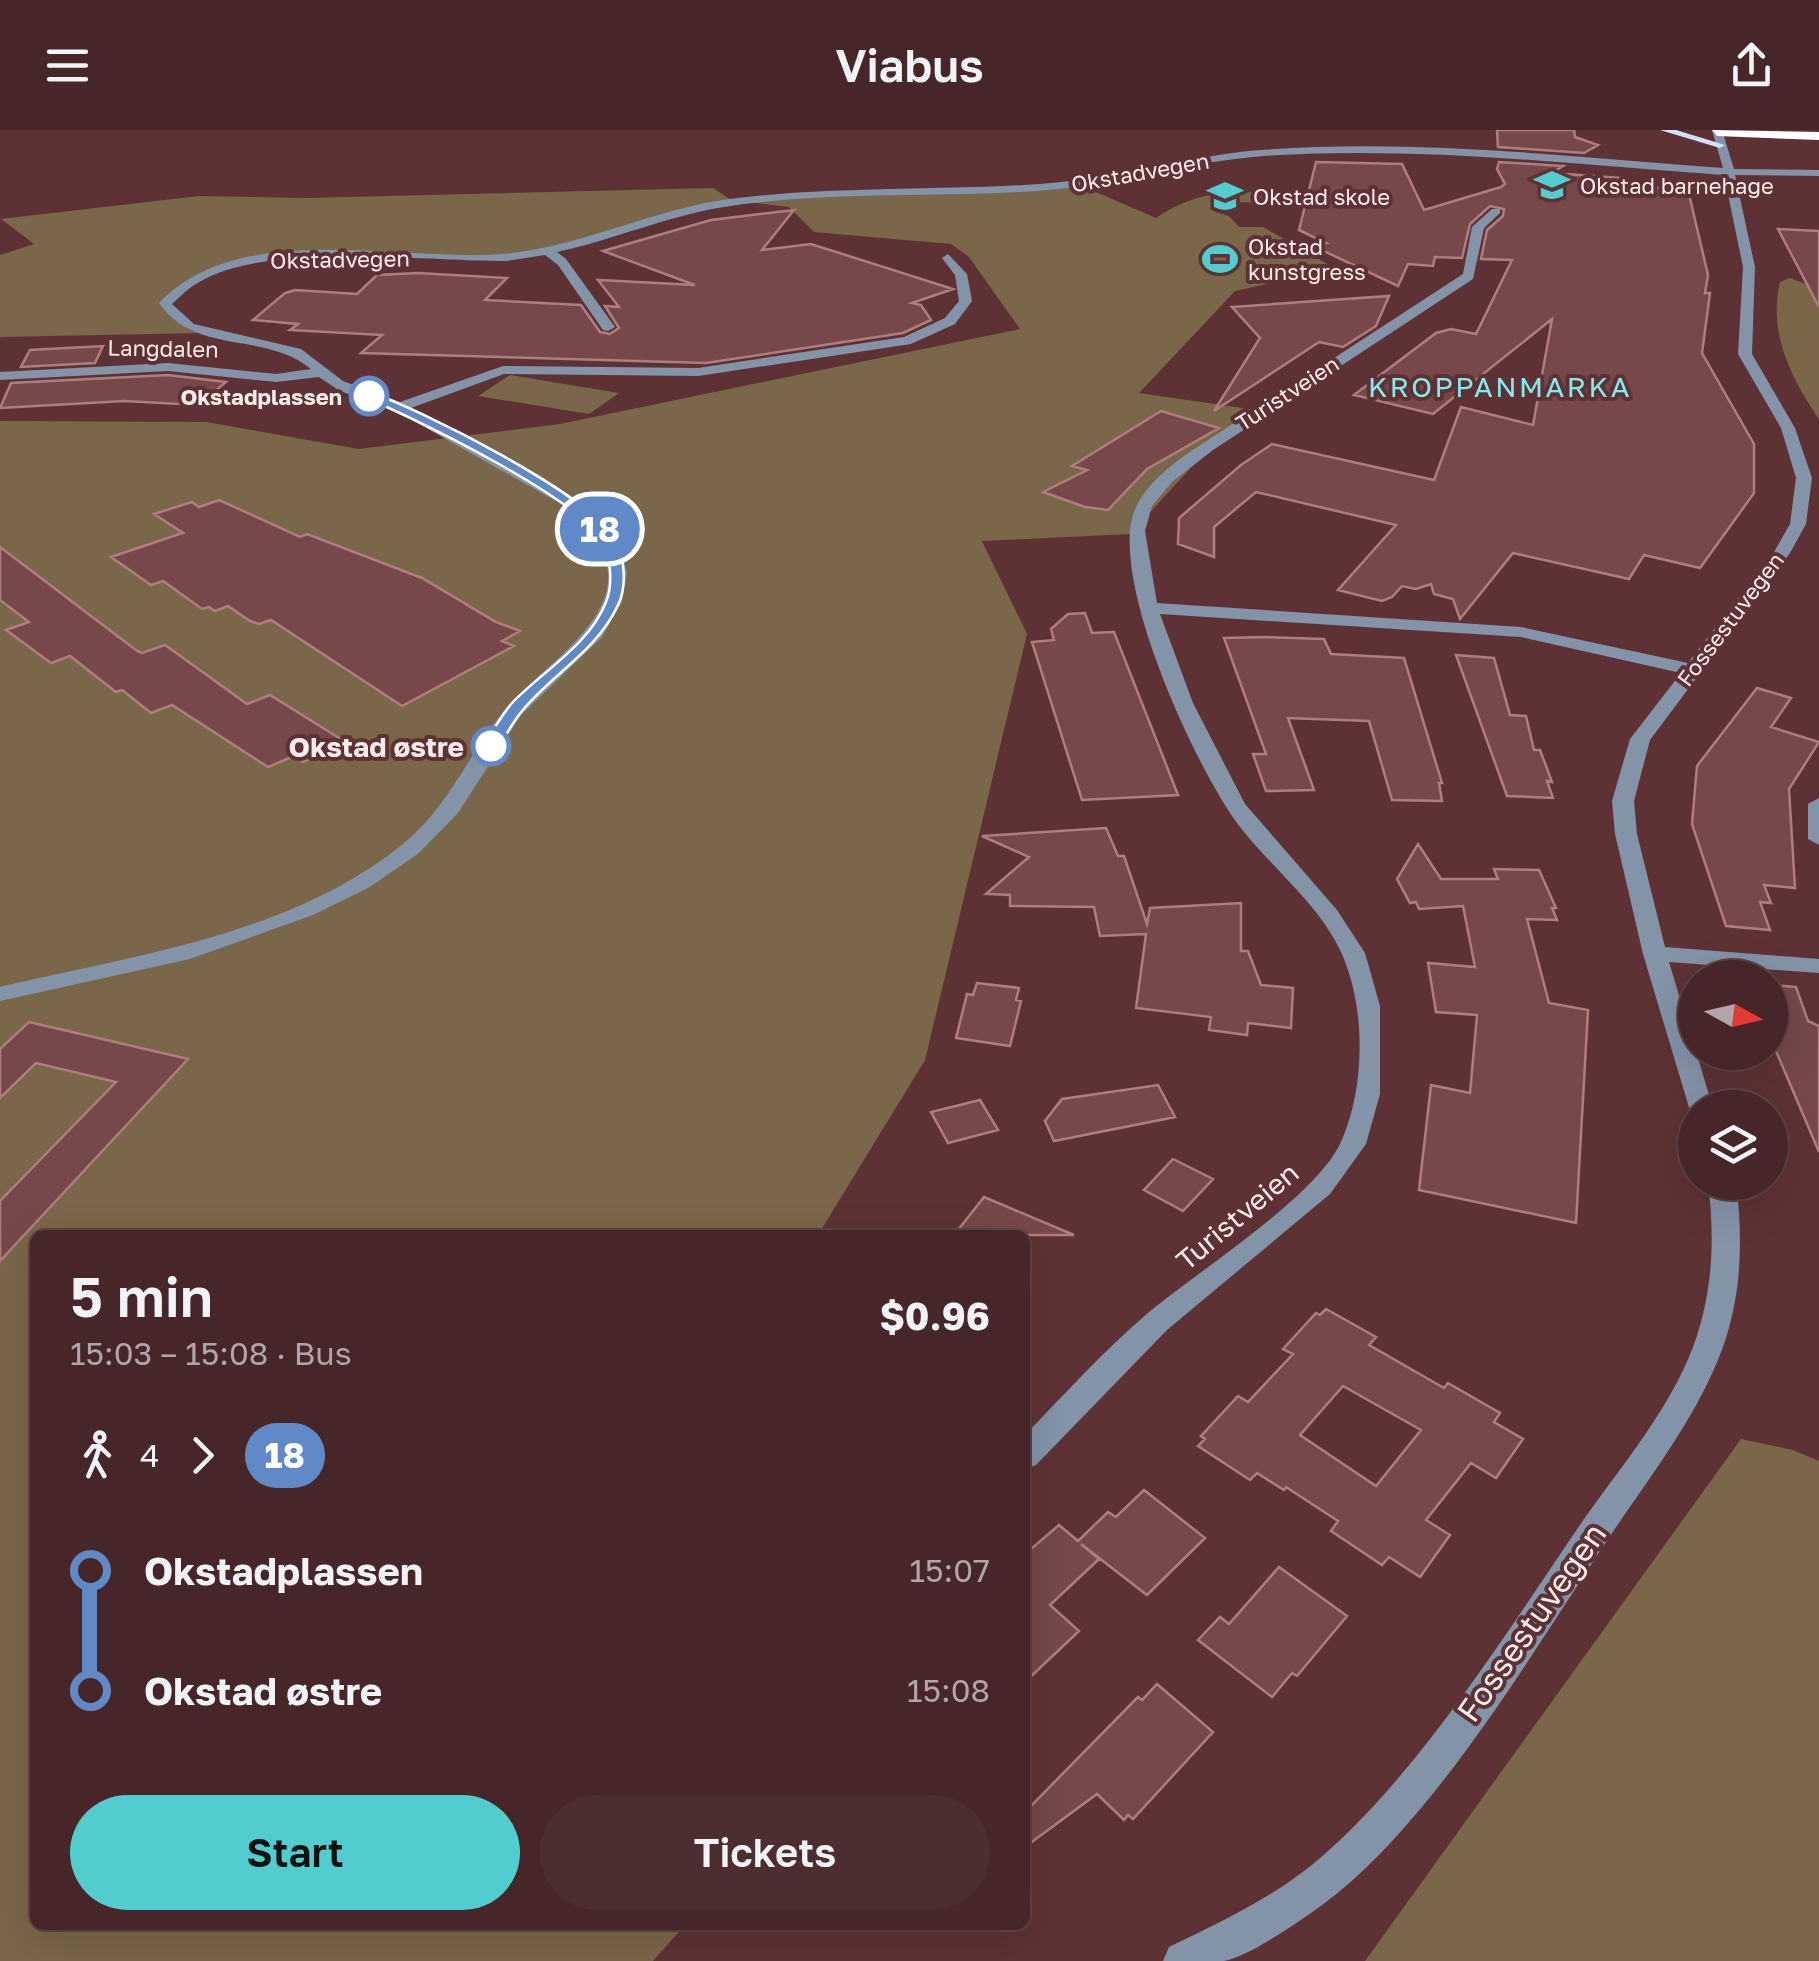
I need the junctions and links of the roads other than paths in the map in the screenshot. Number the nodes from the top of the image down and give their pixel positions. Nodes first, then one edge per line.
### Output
1 (1666, 130) edge
2 (1694, 130) edge
3 (1782, 130) edge
4 (1819, 134) edge
5 (1718, 136) edge
6 (1729, 170) junction
7 (1817, 176) edge
8 (1496, 211) dead end
9 (547, 251) junction
10 (948, 258) dead end
11 (608, 327) dead end
12 (324, 372) junction
13 (0, 376) edge
14 (400, 407) junction
15 (1149, 608) junction
16 (1693, 670) junction
17 (1819, 804) edge
18 (1819, 838) edge
19 (1655, 954) junction
20 (1819, 966) edge
21 (4, 994) dead end
22 (1695, 1090) edge
23 (1725, 1200) edge
24 (1030, 1451) edge
25 (1183, 1961) edge

1 - 5 main road
2 - 5 main road
3 - 4 highway
4 - 5 highway
5 - 6 street, Fossestuvegen
6 - 7 street, Okstadvegen
6 - 9 street, Okstadvegen
6 - 16 street, Fossestuvegen
8 - 15 street, Turistveien
9 - 11 street
9 - 12 street, Okstadvegen
10 - 14 street
12 - 13 street, Langdalen
12 - 14 street, Okstadvegen
14 - 21 street, Okstadvegen
15 - 16 street
15 - 24 street, Turistveien
16 - 19 street, Fossestuvegen
17 - 18 street
19 - 20 street
19 - 22 street, Fossestuvegen
23 - 25 street, Fossestuvegen

